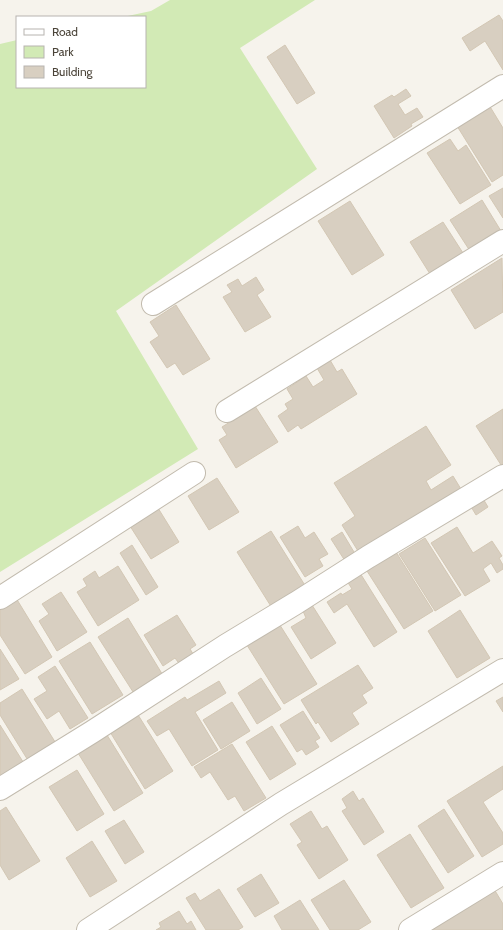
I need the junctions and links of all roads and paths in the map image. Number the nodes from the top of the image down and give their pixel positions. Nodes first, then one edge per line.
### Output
1 (503, 86) edge
2 (503, 241) edge
3 (153, 304) dead end
4 (227, 411) dead end
5 (194, 472) dead end
6 (503, 476) edge
7 (0, 598) edge
8 (503, 670) edge
9 (0, 789) edge
10 (503, 873) edge
11 (88, 930) edge
12 (410, 930) edge

1 - 3 street
2 - 4 street
5 - 7 street
6 - 9 street
8 - 11 street
10 - 12 street

